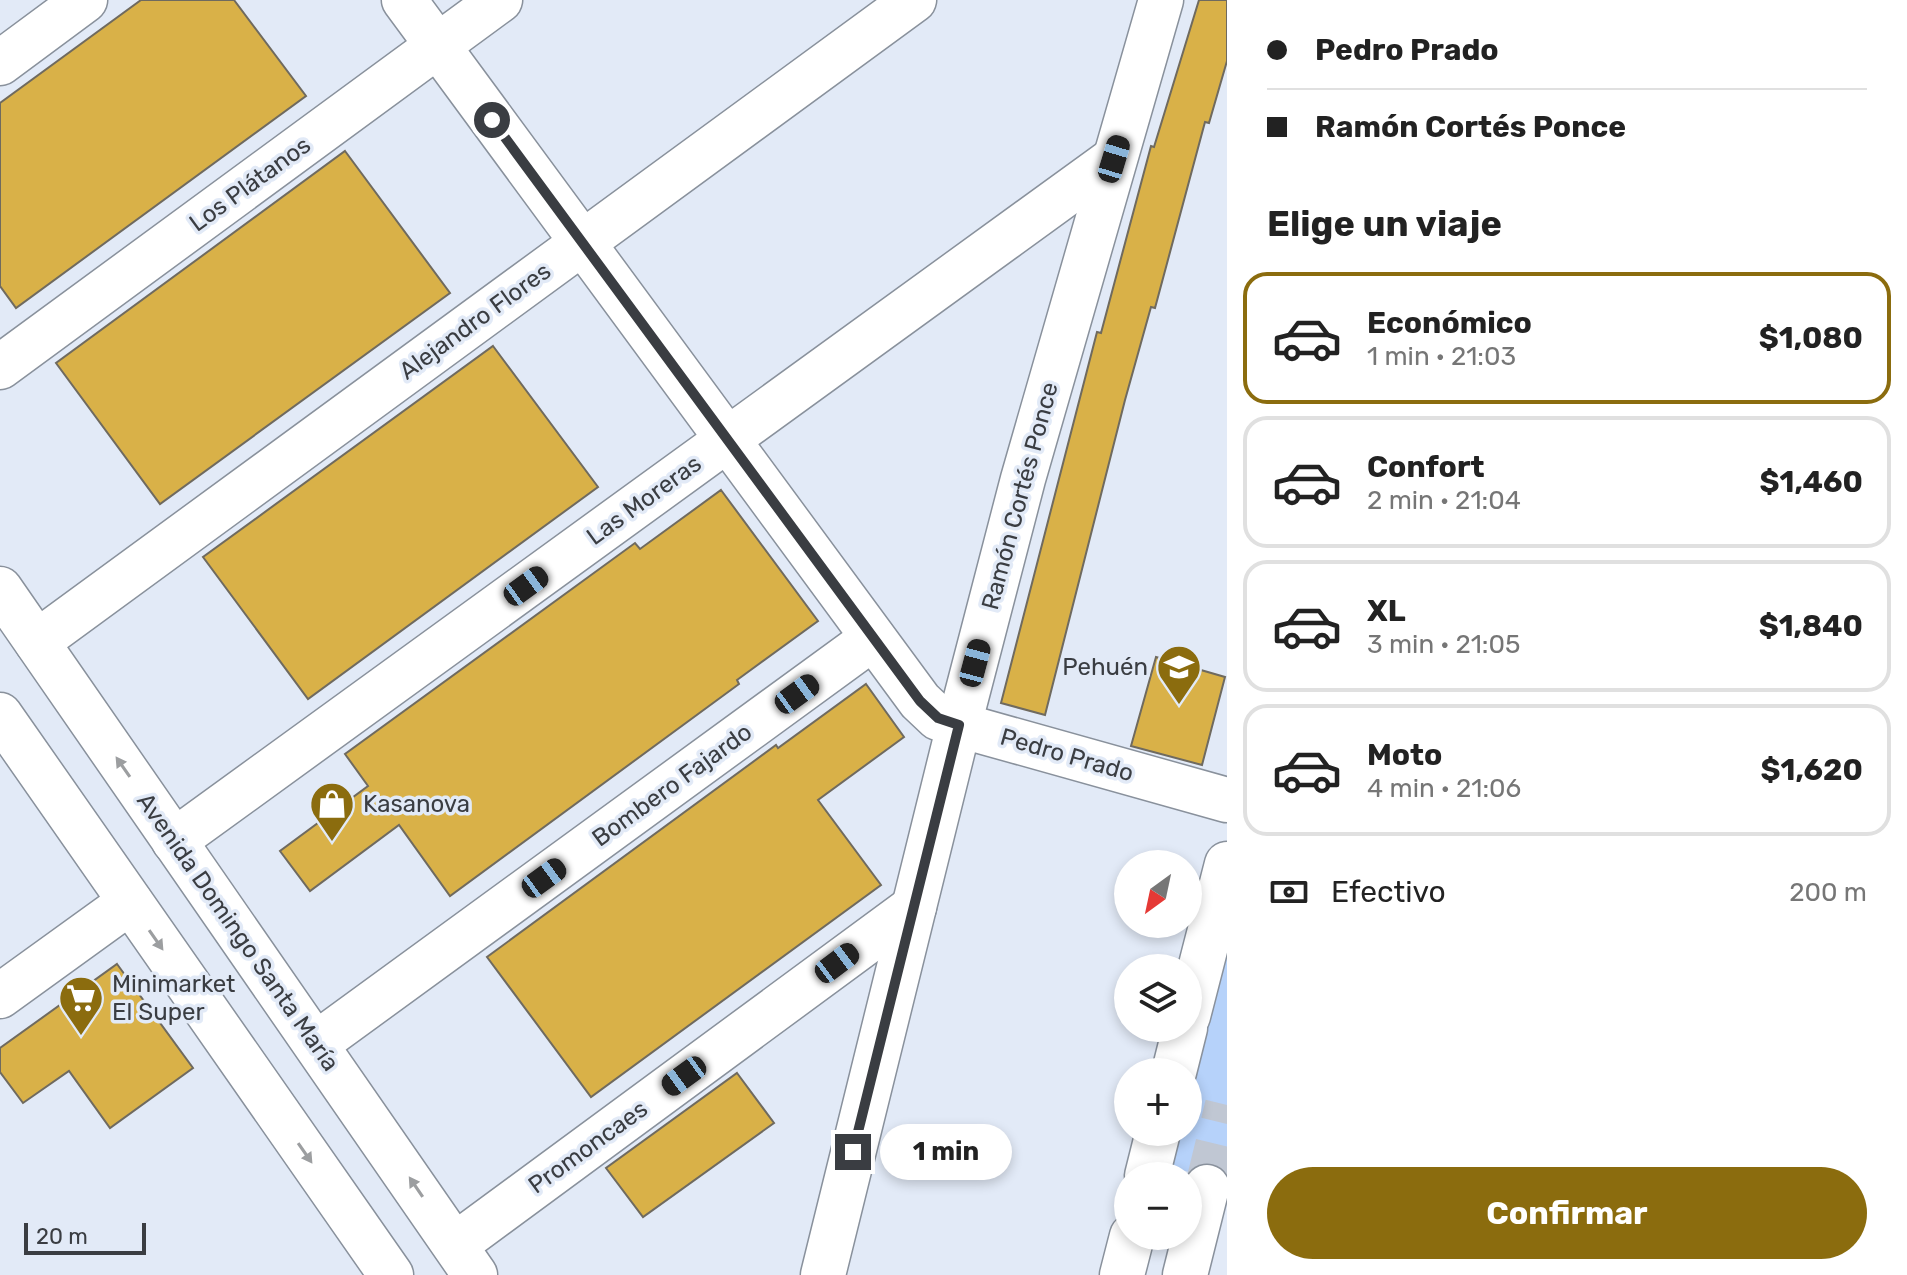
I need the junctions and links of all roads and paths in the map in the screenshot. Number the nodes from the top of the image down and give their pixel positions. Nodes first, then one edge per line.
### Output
1 (85, 0) edge
2 (404, 0) edge
3 (500, 0) edge
4 (914, 0) edge
5 (1161, 0) edge
6 (438, 46) junction
7 (0, 63) edge
8 (1114, 159) junction
9 (582, 243) junction
10 (0, 367) edge
11 (727, 440) junction
12 (0, 589) edge
13 (873, 638) junction
14 (37, 642) junction
15 (0, 715) edge
16 (959, 725) junction
17 (1227, 800) edge
18 (174, 841) junction
19 (1227, 864) edge
20 (130, 902) junction
21 (914, 907) junction
22 (1202, 961) edge
23 (0, 996) edge
24 (316, 1044) junction
25 (1207, 1187) tunnel mouth
26 (1128, 1250) edge
27 (465, 1260) edge
28 (391, 1275) edge
29 (823, 1275) edge
30 (1122, 1275) edge
31 (1185, 1275) edge

1 - 7 main road
2 - 6 main road, Pedro Prado
3 - 6 main road, Los Plátanos
4 - 9 main road, Alejandro Flores
5 - 8 main road, Ramón Cortés Ponce
6 - 9 main road, Pedro Prado
6 - 10 main road, Los Plátanos
8 - 11 main road, Las Moreras
8 - 16 main road, Ramón Cortés Ponce
9 - 11 main road, Pedro Prado
9 - 14 main road, Alejandro Flores
11 - 13 main road, Pedro Prado
11 - 18 main road, Las Moreras
12 - 14 main road, Avenida Domingo Santa María
13 - 16 main road, Pedro Prado
13 - 24 main road, Bombero Fajardo
18 -> 14 main road, Avenida Domingo Santa María
15 - 20 main road
16 - 17 main road, Pedro Prado
16 - 21 main road, Ramón Cortés Ponce
18 - 24 main road, Avenida Domingo Santa María
19 - 22 main road
20 - 23 main road
20 -> 28 main road
21 - 27 main road, Promoncaes
21 - 29 main road, Ramón Cortés Ponce
27 -> 24 main road, Avenida Domingo Santa María
25 - 31 main road
26 - 30 main road

